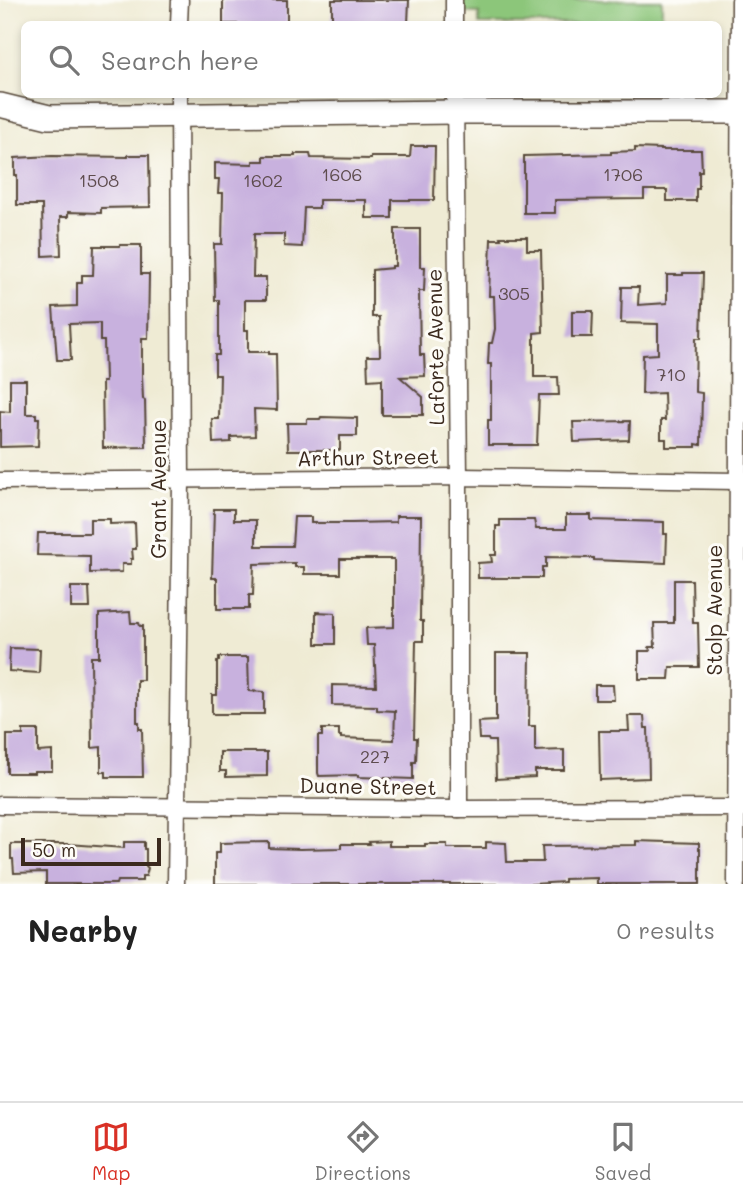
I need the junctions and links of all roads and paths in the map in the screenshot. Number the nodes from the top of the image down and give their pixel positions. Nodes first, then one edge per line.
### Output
1 (180, 0) edge
2 (454, 0) edge
3 (740, 0) edge
4 (180, 21) edge
5 (454, 21) edge
6 (455, 103) edge
7 (0, 105) edge
8 (179, 105) edge
9 (742, 113) edge
10 (49, 117) junction
11 (0, 119) edge
12 (459, 477) junction
13 (0, 481) edge
14 (181, 481) junction
15 (737, 481) junction
16 (0, 805) edge
17 (176, 806) junction
18 (459, 808) junction
19 (735, 808) junction
20 (176, 884) edge
21 (736, 884) edge

1 - 4 street
2 - 5 street
3 - 9 street, Stolp Avenue
6 - 8 main road
6 - 9 main road
6 - 12 street, Laforte Avenue
7 - 10 main road
8 - 10 main road
8 - 14 street, Grant Avenue
9 - 15 street, Stolp Avenue
10 - 11 main road
12 - 14 street, Arthur Street
12 - 15 street, Arthur Street
12 - 18 street, Laforte Avenue
13 - 14 street, Arthur Street
14 - 17 street, Grant Avenue
15 - 19 street, Stolp Avenue
16 - 17 street, Duane Street
17 - 18 street, Duane Street
17 - 20 street, Grant Avenue
18 - 19 street, Duane Street
19 - 21 street, Stolp Avenue

